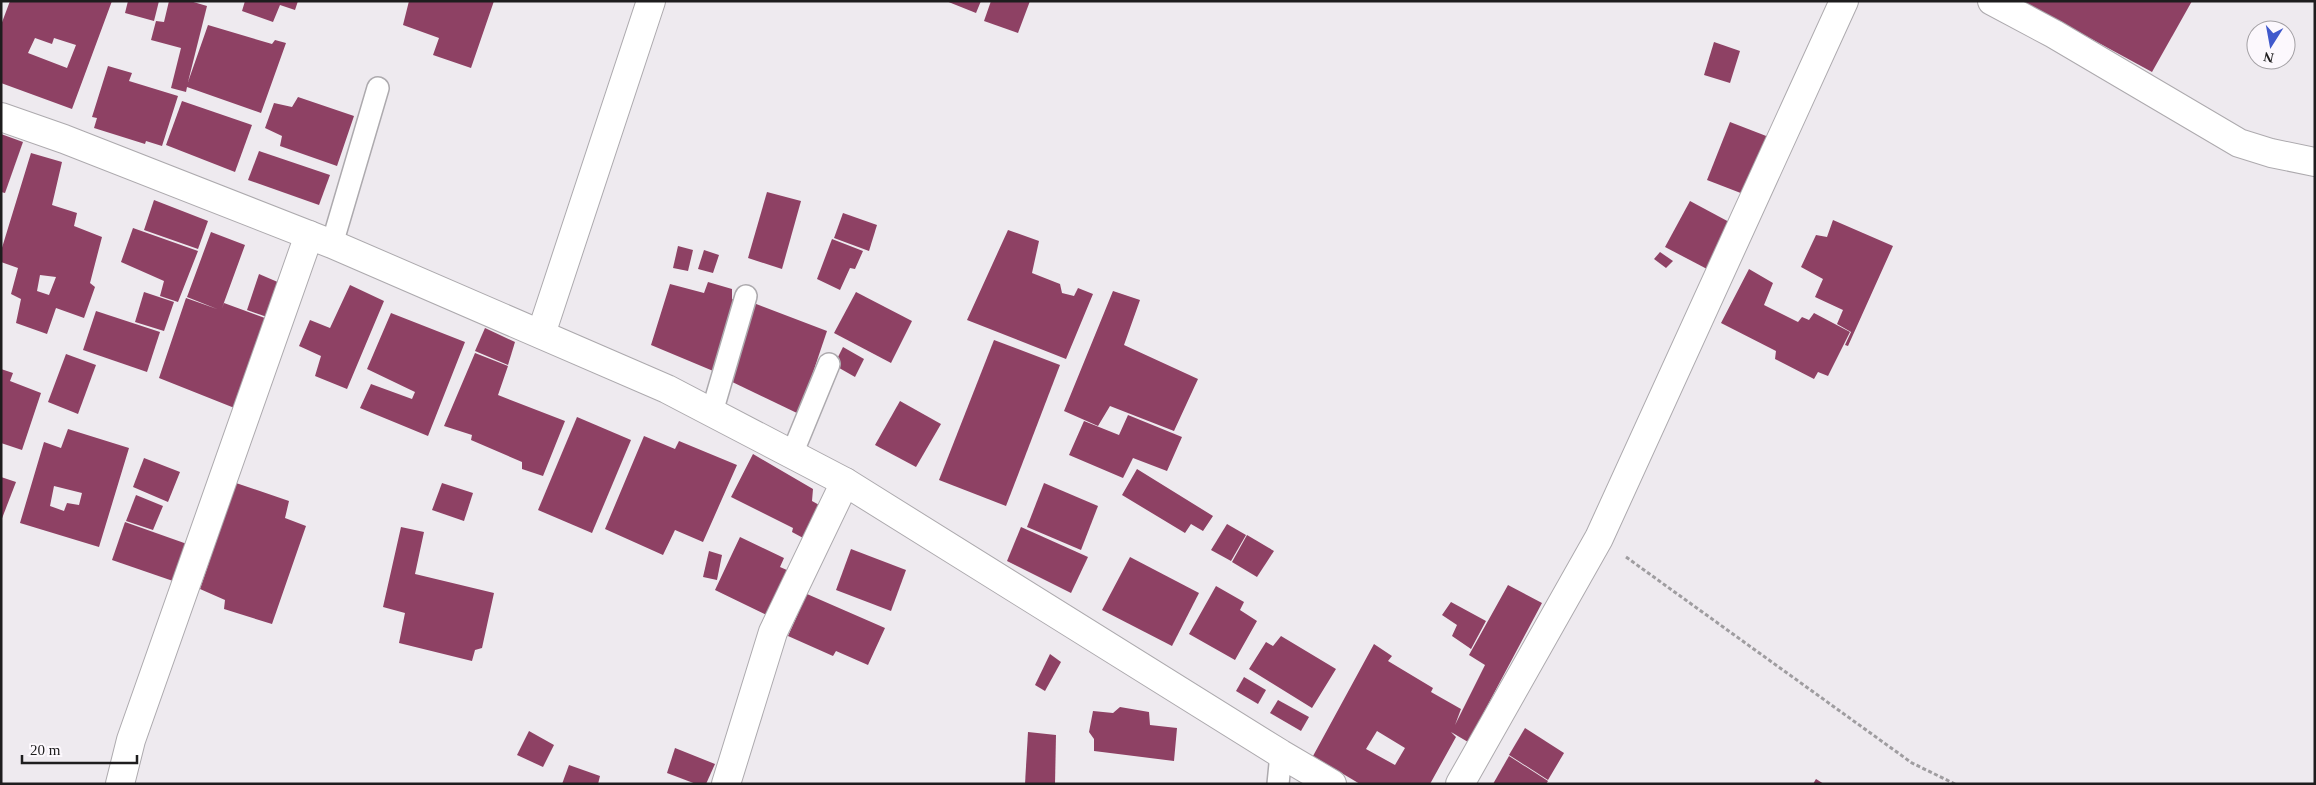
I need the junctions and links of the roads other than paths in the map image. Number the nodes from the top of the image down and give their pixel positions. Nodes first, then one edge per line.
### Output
1 (650, 1) edge
2 (1844, 1) edge
3 (1992, 1) edge
4 (378, 88) dead end
5 (1, 117) edge
6 (2315, 162) edge
7 (321, 239) junction
8 (746, 296) dead end
9 (542, 334) junction
10 (829, 364) dead end
11 (712, 412) junction
12 (792, 454) junction
13 (845, 482) junction
14 (1281, 754) junction
15 (120, 784) edge
16 (726, 784) edge
17 (1278, 784) edge
18 (1332, 784) edge
19 (1460, 784) edge

1 - 9 street
2 - 19 street
3 - 6 street
4 - 7 lane
5 - 7 street
7 - 9 street
7 - 15 street
8 - 11 lane
9 - 11 street
10 - 12 lane
11 - 12 street
12 - 13 street
13 - 14 street
13 - 16 street
14 - 17 lane
14 - 18 street

